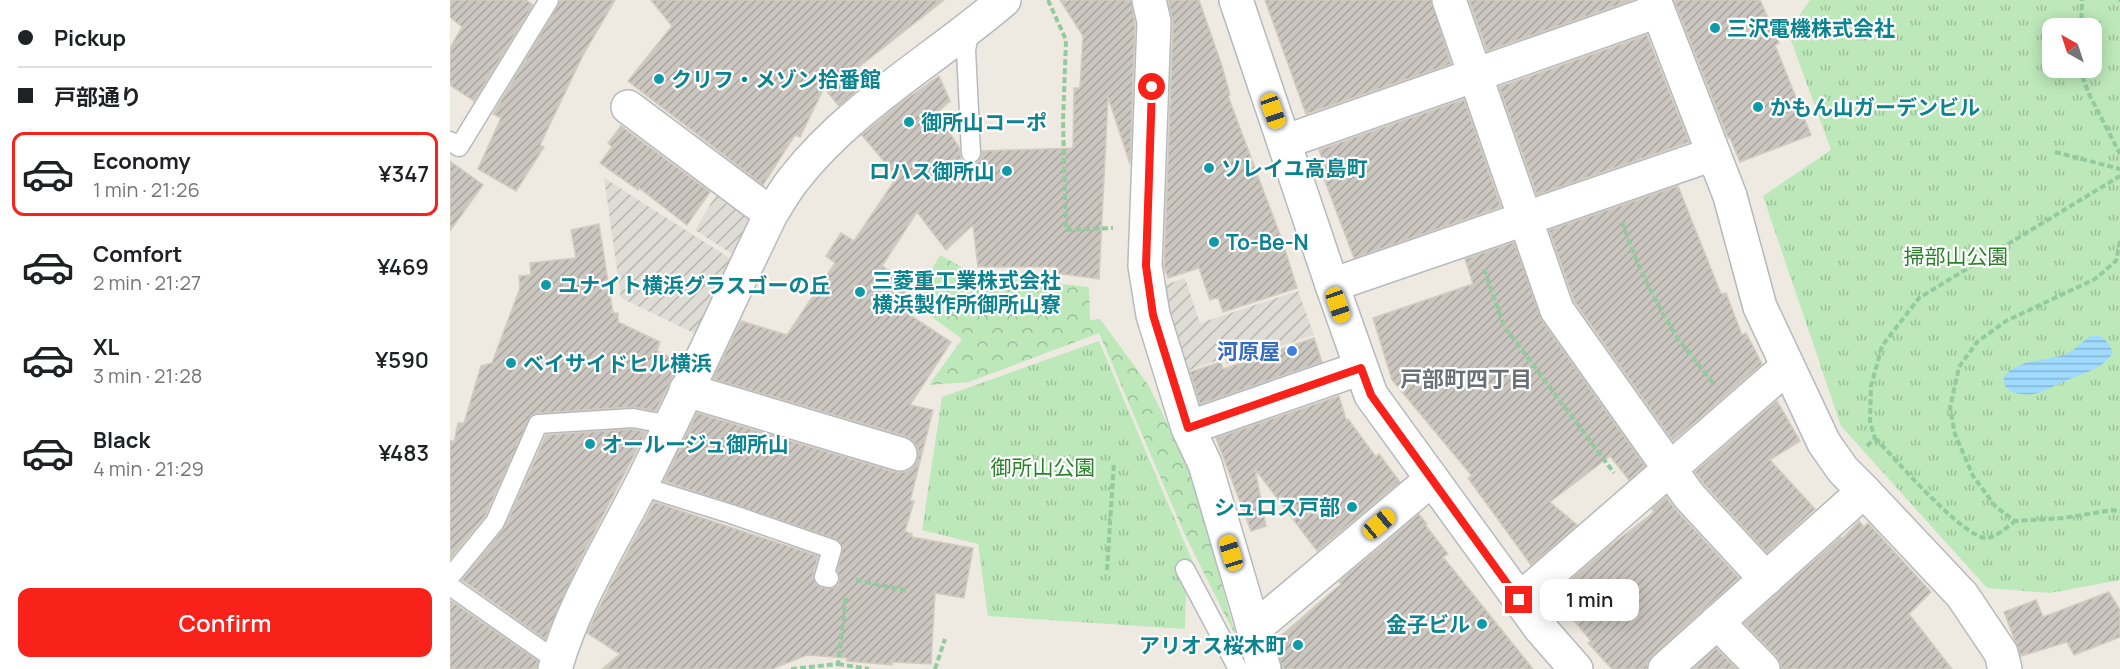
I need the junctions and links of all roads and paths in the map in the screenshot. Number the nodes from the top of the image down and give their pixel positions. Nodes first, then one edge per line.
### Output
1 (549, 0) edge
2 (1004, 0) edge
3 (1048, 0) edge
4 (1149, 0) edge
5 (1236, 0) edge
6 (1449, 0) edge
7 (2082, 0) edge
8 (1656, 5) edge
9 (2081, 18) edge
10 (970, 29) junction
11 (1476, 75) junction
12 (2083, 78) edge
13 (628, 106) dead end
14 (450, 141) edge
15 (1284, 142) junction
16 (971, 153) dead end
17 (2055, 153) dead end
18 (1713, 154) junction
19 (2120, 154) edge
20 (2120, 169) edge
21 (2120, 176) edge
22 (1610, 189) junction
23 (771, 214) junction
24 (1526, 218) junction
25 (1147, 226) junction
26 (1472, 236) junction
27 (2120, 241) edge
28 (1332, 285) junction
29 (1787, 367) junction
30 (1361, 368) junction
31 (686, 390) junction
32 (1736, 413) junction
33 (670, 424) junction
34 (1188, 428) junction
35 (1875, 438) junction
36 (900, 454) dead end
37 (1114, 462) dead end
38 (1670, 470) junction
39 (1432, 479) junction
40 (1853, 480) junction
41 (641, 486) junction
42 (1634, 500) junction
43 (2120, 512) edge
44 (2015, 520) junction
45 (1185, 569) dead end
46 (1107, 570) dead end
47 (450, 577) edge
48 (829, 578) dead end
49 (1766, 579) junction
50 (867, 581) dead end
51 (450, 586) edge
52 (847, 590) dead end
53 (908, 591) dead end
54 (1519, 600) junction
55 (1717, 622) junction
56 (1254, 629) junction
57 (945, 639) dead end
58 (838, 664) junction
59 (556, 665) edge
60 (1573, 668) edge
61 (791, 669) edge
62 (868, 669) edge
63 (935, 669) edge
64 (1238, 669) edge
65 (1264, 669) edge
66 (1665, 669) edge
67 (1763, 669) edge
68 (2005, 669) edge

1 - 14 lane
2 - 10 street
3 - 25 path
4 - 25 street
5 - 15 street
6 - 11 street
7 - 9 path
8 - 11 street
8 - 18 street
10 - 16 lane
10 - 23 street
11 - 15 street
11 - 24 street
12 - 19 path
13 - 23 street
15 - 28 street
17 - 20 path
18 - 22 street
18 - 29 street
21 - 35 path
22 - 24 street
22 - 32 path
23 - 31 street
24 - 26 street
24 - 38 street
25 - 34 street
26 - 28 street
26 - 42 path
27 - 44 path
28 - 30 street
29 - 32 street
29 - 40 street
30 - 34 street
30 - 39 street
31 - 33 street
31 - 36 street
32 - 38 street
33 - 41 street
33 - 47 lane
34 - 56 street
35 - 40 path
35 - 44 path
37 - 46 path
38 - 42 street
38 - 49 street
39 - 54 street
39 - 56 street
40 - 49 street
40 - 68 street
41 - 48 lane
41 - 59 street
42 - 54 street
43 - 44 path
45 - 64 lane
49 - 55 street
50 - 53 path
51 - 59 lane
52 - 58 path
54 - 60 street
55 - 66 street
55 - 67 street
56 - 65 street
57 - 63 path
58 - 61 path
58 - 62 path

